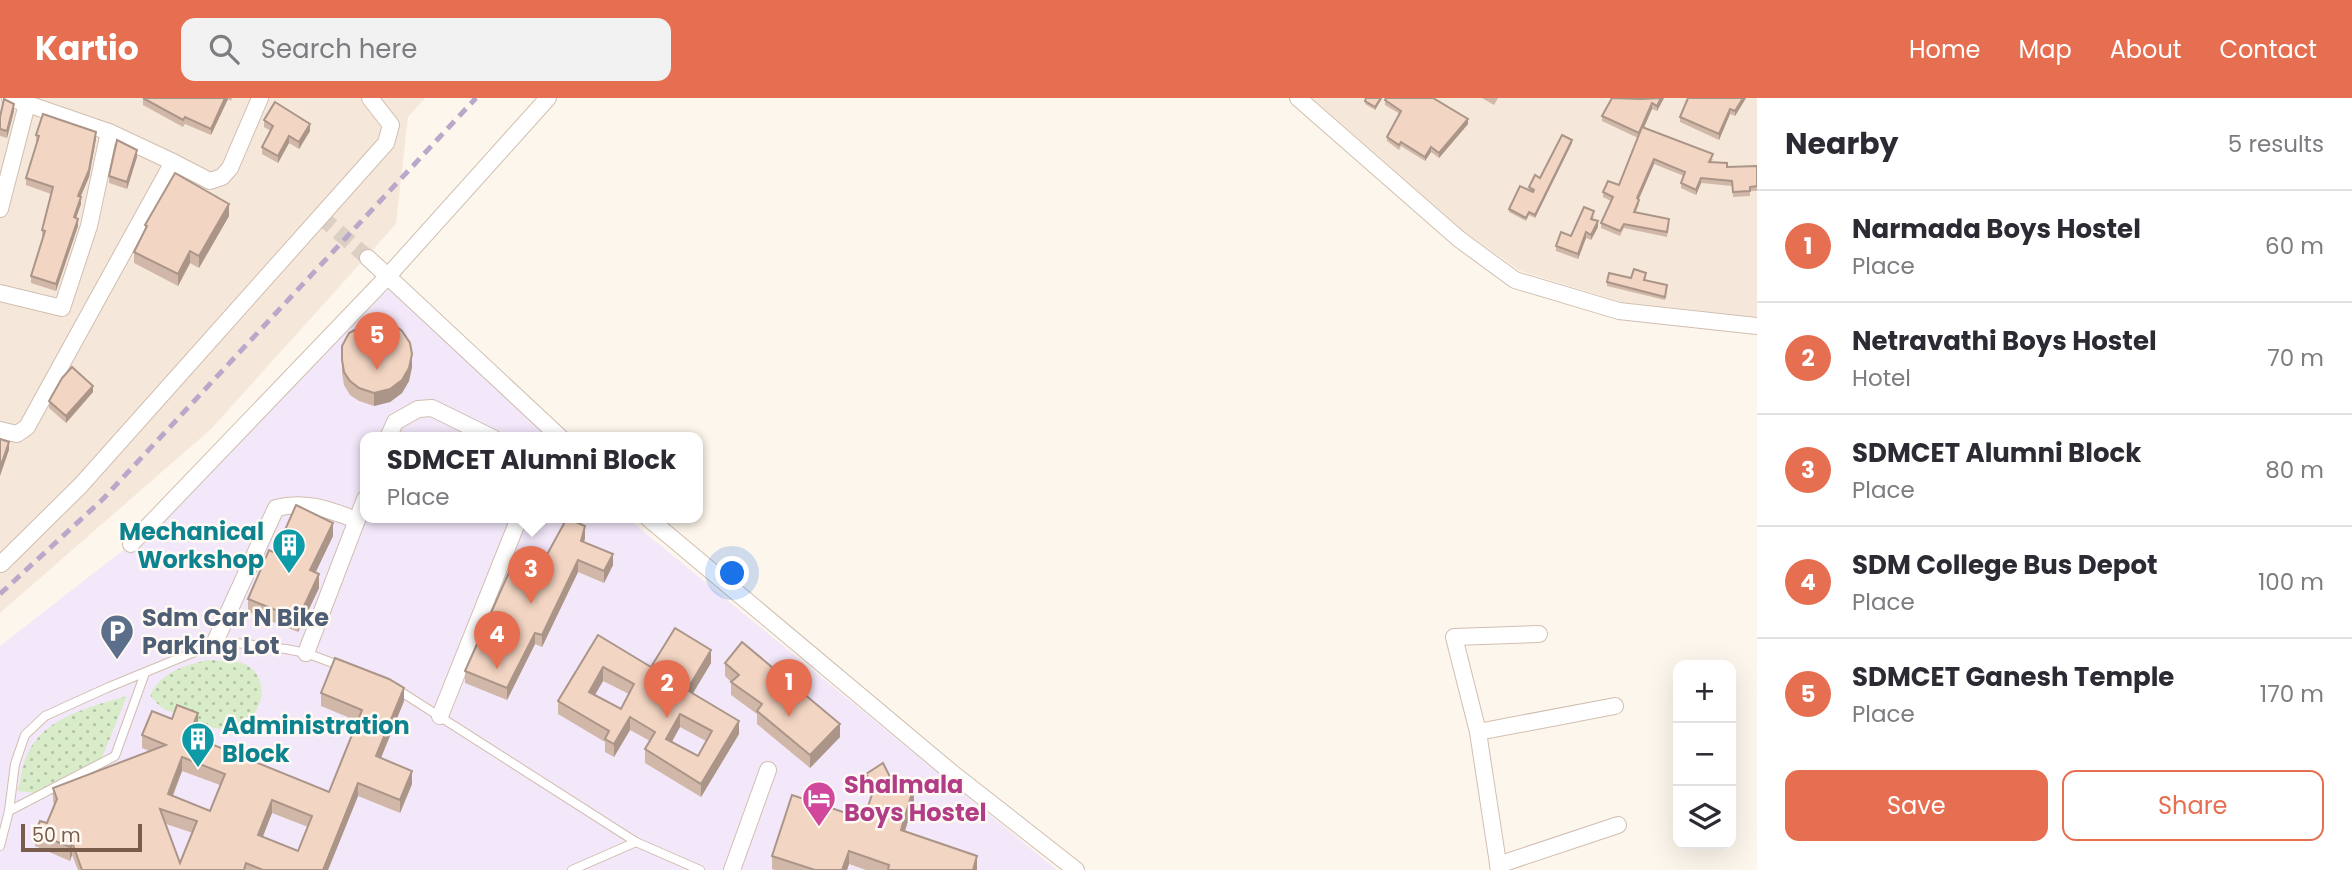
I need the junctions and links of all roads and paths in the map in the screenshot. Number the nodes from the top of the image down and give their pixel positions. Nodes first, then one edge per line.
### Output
1 (10, 98) edge
2 (260, 98) edge
3 (370, 98) edge
4 (548, 98) edge
5 (1298, 98) edge
6 (27, 104) junction
7 (109, 132) junction
8 (173, 162) junction
9 (0, 209) edge
10 (368, 258) tunnel mouth
11 (388, 276) junction
12 (0, 293) edge
13 (1757, 326) edge
14 (0, 429) edge
15 (391, 432) edge
16 (481, 432) edge
17 (553, 432) edge
18 (360, 512) edge
19 (357, 520) junction
20 (517, 523) edge
21 (654, 523) edge
22 (131, 544) dead end
23 (1, 564) edge
24 (1539, 634) dead end
25 (215, 644) junction
26 (306, 653) junction
27 (355, 672) edge
28 (145, 673) junction
29 (392, 686) edge
30 (1615, 706) dead end
31 (440, 716) junction
32 (1478, 732) junction
33 (768, 770) dead end
34 (9, 811) junction
35 (1618, 825) dead end
36 (636, 842) junction
37 (0, 846) edge
38 (1499, 867) edge
39 (572, 870) edge
40 (700, 870) edge
41 (732, 870) edge
42 (1076, 870) edge

1 - 6 street
2 - 8 street
3 - 23 street
4 - 11 street
5 - 13 street
6 - 7 street
6 - 9 street
7 - 8 street
7 - 12 street
8 - 14 street
10 - 11 street
11 - 17 street
11 - 22 street
15 - 16 street
18 - 19 street
19 - 25 street
19 - 26 street
20 - 31 street
21 - 42 street
24 - 32 street
25 - 26 lane
25 - 28 lane
26 - 27 lane
28 - 34 lane
28 - 34 lane
29 - 31 lane
30 - 32 street
31 - 36 lane
32 - 38 street
33 - 41 street
34 - 37 lane
35 - 38 street
36 - 39 lane
36 - 40 lane

